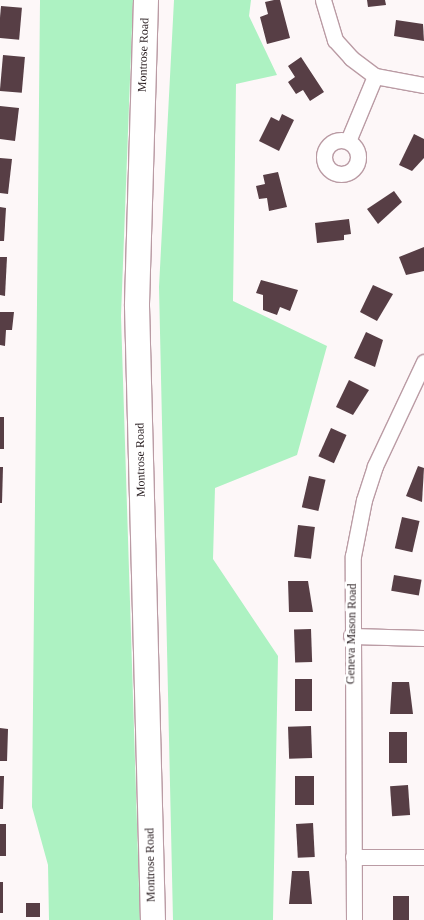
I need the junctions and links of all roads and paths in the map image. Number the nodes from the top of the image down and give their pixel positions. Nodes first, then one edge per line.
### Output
1 (146, 0) edge
2 (323, 0) edge
3 (375, 76) junction
4 (424, 85) edge
5 (348, 141) dead end
6 (424, 362) edge
7 (351, 636) junction
8 (424, 638) edge
9 (353, 857) junction
10 (424, 857) edge
11 (153, 920) edge
12 (354, 920) edge

1 - 11 main road, Montrose Road
2 - 3 street
3 - 4 street
3 - 5 street
6 - 7 street, Geneva Mason Road
7 - 8 street
7 - 9 street, Geneva Mason Road
9 - 10 street
9 - 12 street, Geneva Mason Road

